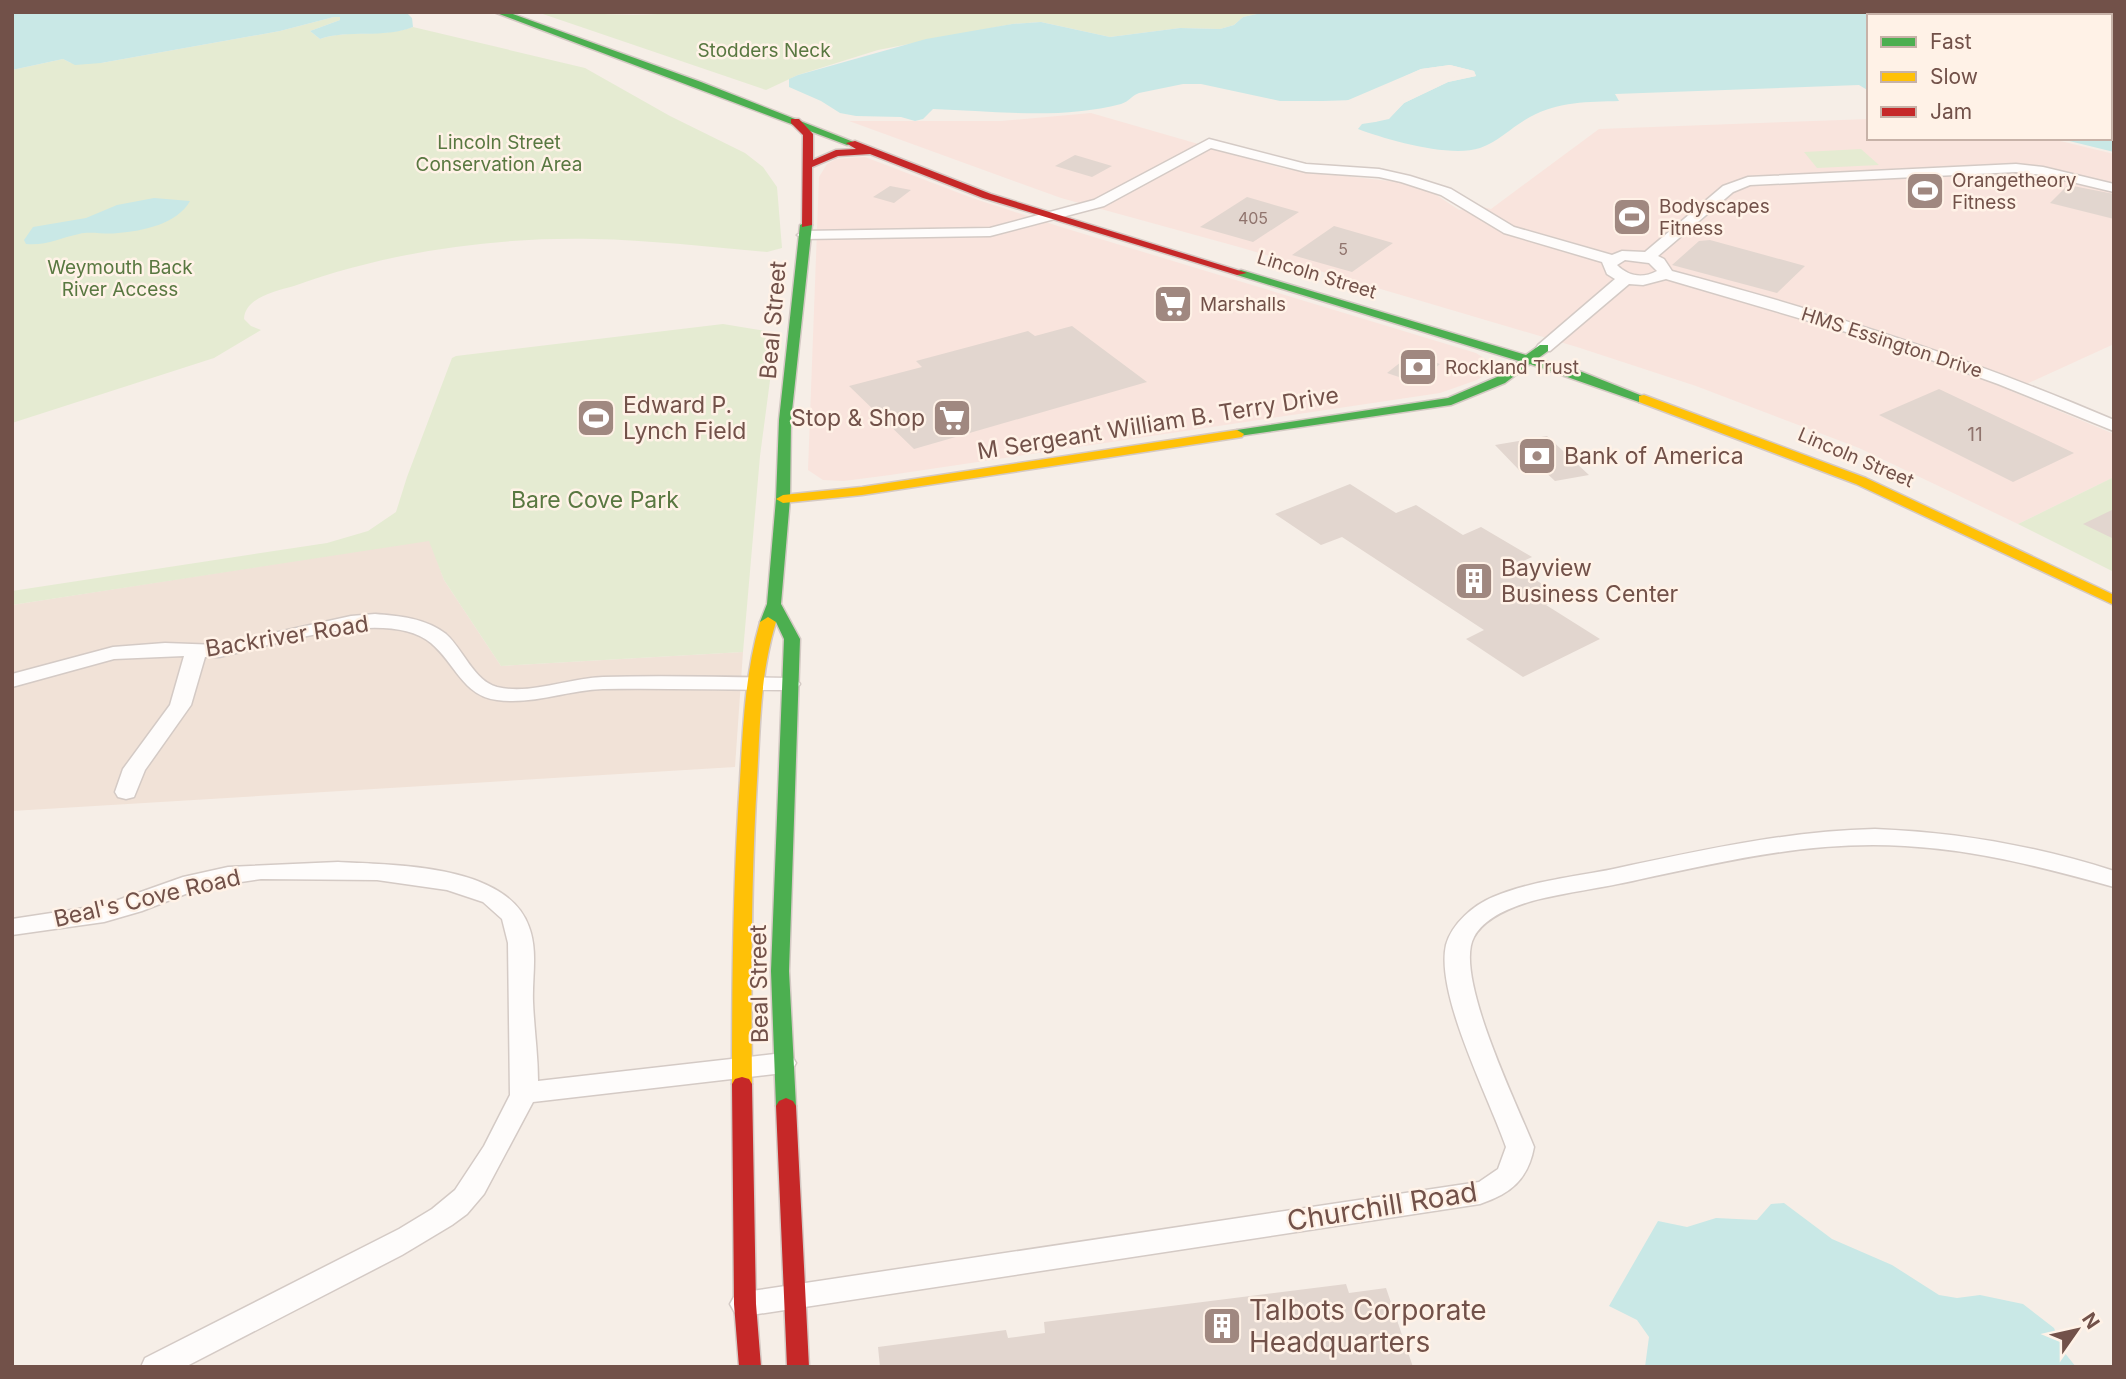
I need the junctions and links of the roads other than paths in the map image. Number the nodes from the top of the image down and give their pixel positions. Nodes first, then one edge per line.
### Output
1 (498, 12) edge
2 (520, 12) edge
3 (795, 121) junction
4 (869, 151) junction
5 (809, 165) junction
6 (2114, 188) edge
7 (1074, 209) junction
8 (1046, 216) junction
9 (804, 235) junction
10 (1648, 257) junction
11 (1611, 260) junction
12 (1664, 274) junction
13 (1626, 278) junction
14 (1544, 348) junction
15 (1530, 360) junction
16 (1587, 361) dead end
17 (2114, 426) edge
18 (782, 499) junction
19 (2114, 601) edge
20 (774, 604) junction
21 (196, 651) junction
22 (12, 681) edge
23 (757, 684) junction
24 (790, 684) junction
25 (126, 792) dead end
26 (2114, 879) edge
27 (12, 927) edge
28 (783, 1063) junction
29 (743, 1070) junction
30 (524, 1093) junction
31 (794, 1296) junction
32 (745, 1304) junction
33 (156, 1367) edge
34 (750, 1367) edge
35 (798, 1367) edge

1 - 3 main road, Lincoln Street
2 - 7 main road, Lincoln Street
3 - 4 main road, Lincoln Street
3 - 5 main road, Beal Street
4 - 5 main road
4 - 8 main road, Lincoln Street
5 - 9 main road, Beal Street
6 - 10 street
7 - 8 street
7 - 11 street
7 - 14 main road, Lincoln Street
8 - 9 street
8 - 15 main road, Lincoln Street
9 - 18 main road, Beal Street
10 - 11 street
10 - 12 street
11 - 13 street
12 - 13 street
12 - 17 street, HMS Essington Drive
13 - 14 street
14 - 15 main road, M Sergeant William B. Terry Drive
14 - 16 main road, Lincoln Street
15 - 18 main road, M Sergeant William B. Terry Drive
15 - 19 main road, Lincoln Street
18 - 20 main road, Beal Street
20 - 23 main road, Beal Street
20 - 24 main road, Beal Street
21 - 22 street, Backriver Road
21 - 23 street, Backriver Road
21 - 25 street
23 - 24 street, Backriver Road
23 - 29 main road, Beal Street
24 - 28 main road, Beal Street
26 - 31 street, Churchill Road
27 - 30 street, Beal's Cove Road
28 - 29 street
28 - 31 main road, Beal Street
29 - 30 street
29 - 32 main road, Beal Street
30 - 33 street
31 - 32 street, Churchill Road
31 - 35 main road, Beal Street
32 - 34 main road, Beal Street

